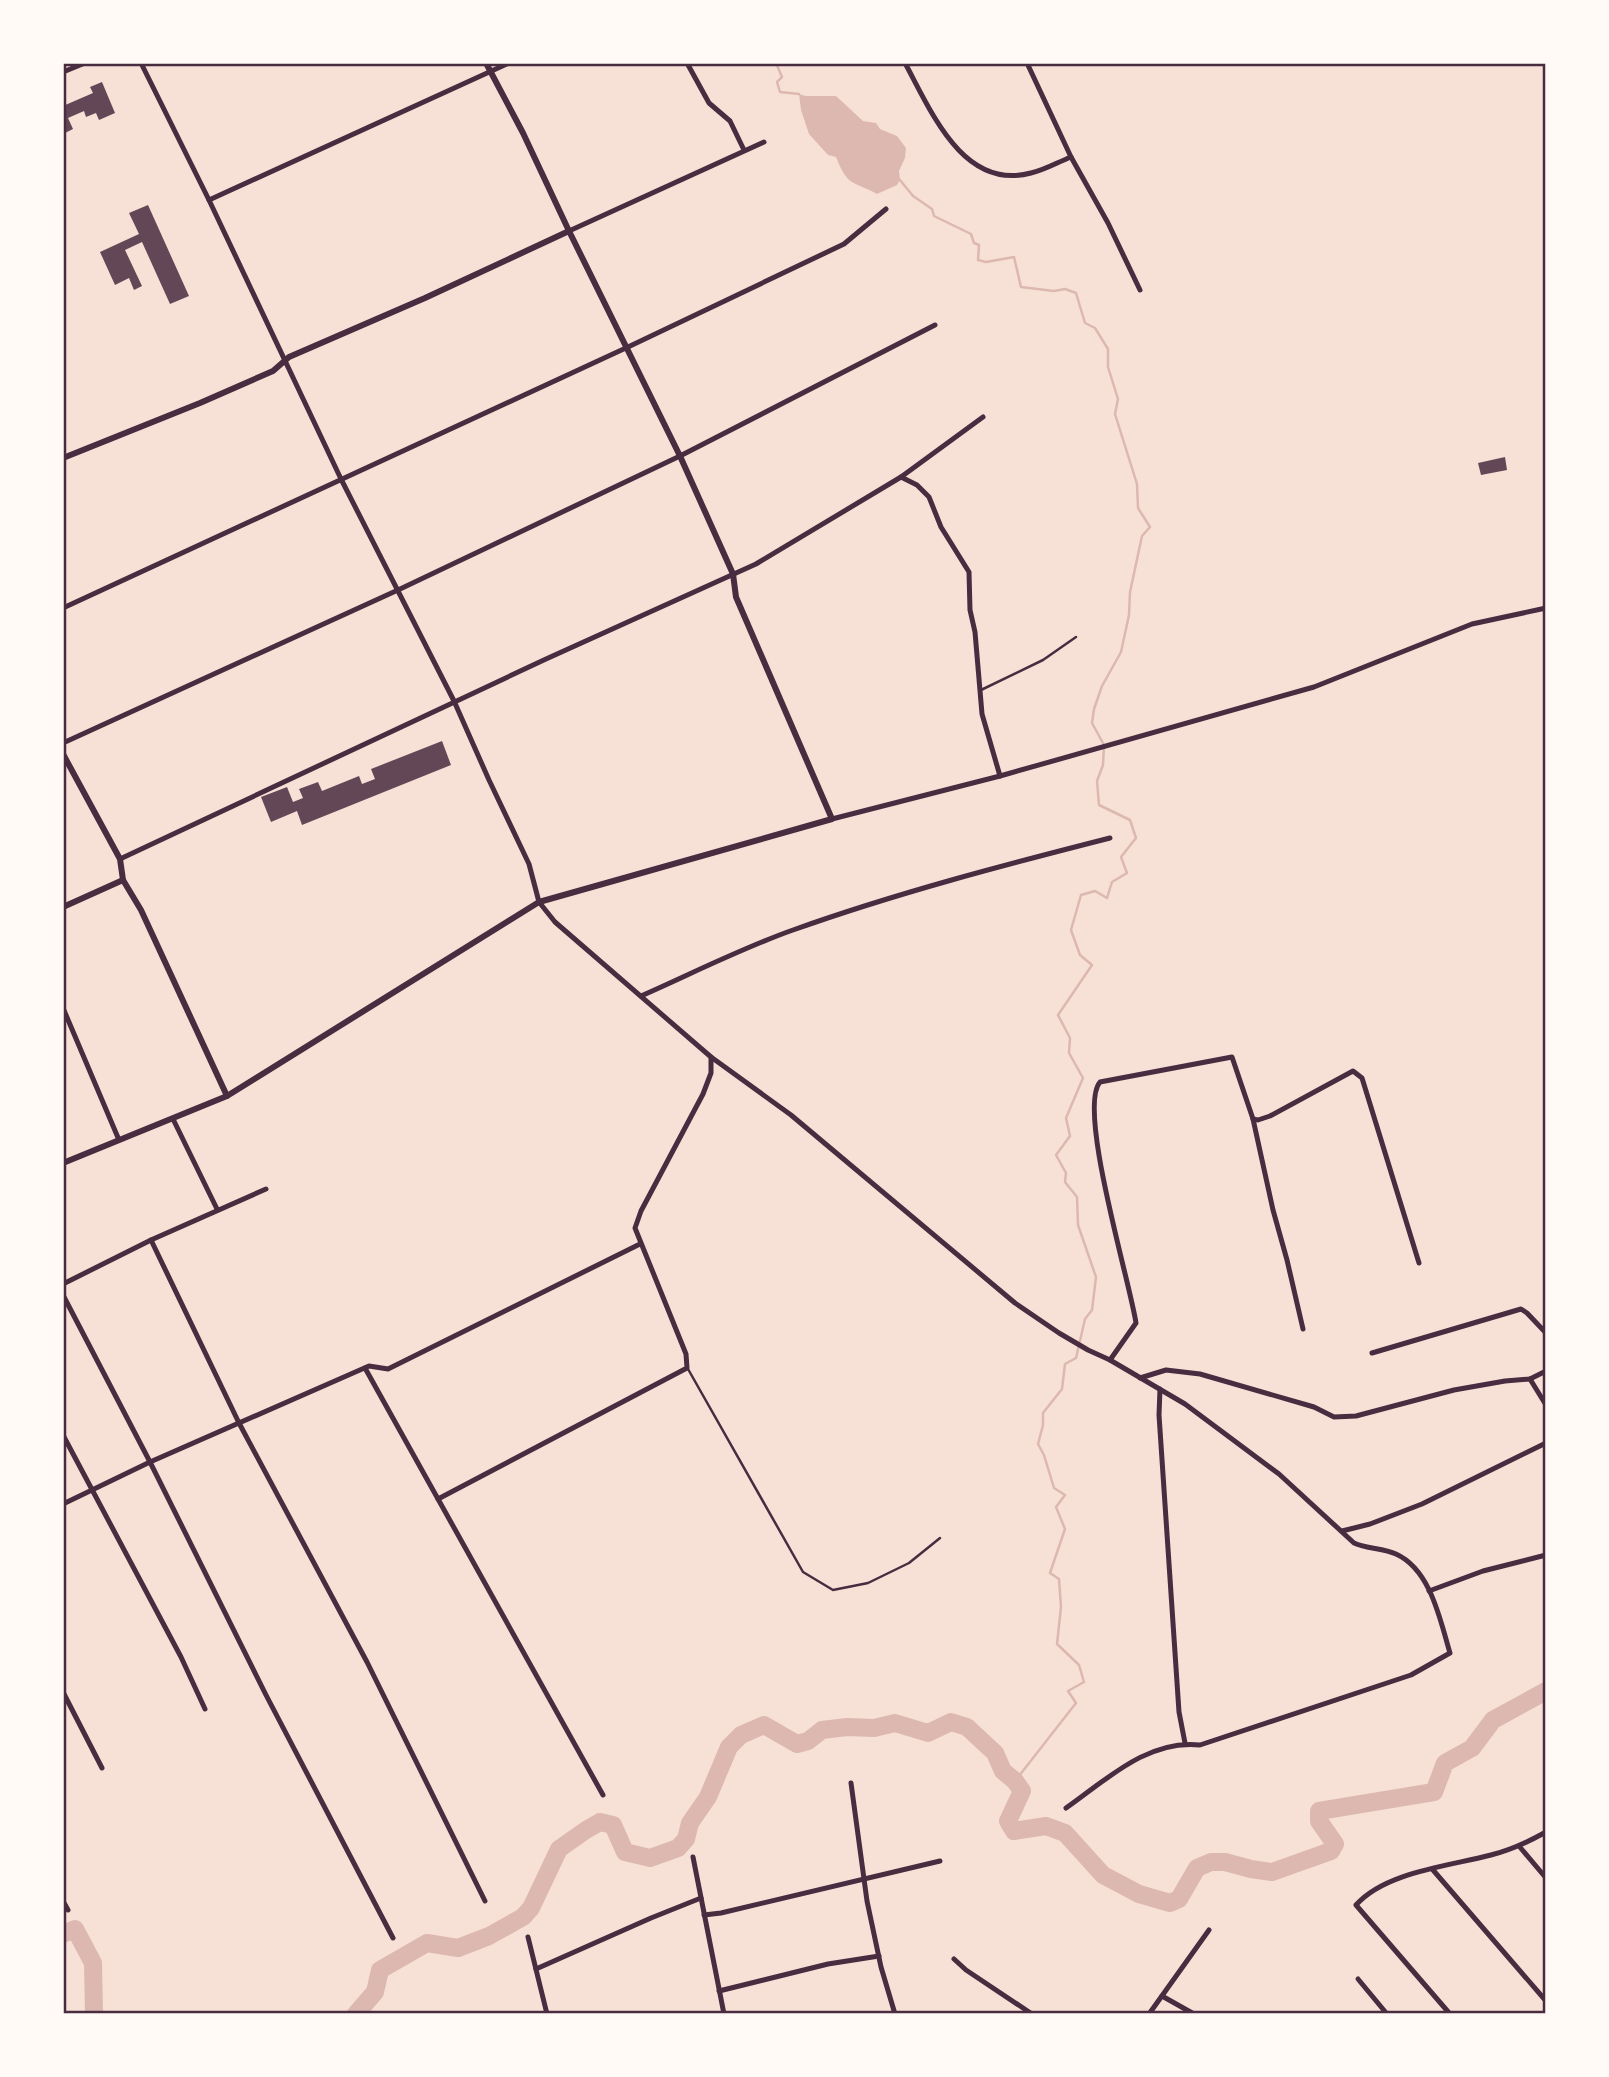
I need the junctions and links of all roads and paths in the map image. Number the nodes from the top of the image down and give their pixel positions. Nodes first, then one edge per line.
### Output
1 (85, 63) edge
2 (141, 63) edge
3 (486, 63) edge
4 (509, 63) edge
5 (687, 63) edge
6 (905, 63) edge
7 (1027, 63) edge
8 (63, 72) edge
9 (490, 72) junction
10 (764, 142) dead end
11 (744, 150) junction
12 (1071, 157) junction
13 (209, 200) junction
14 (886, 209) dead end
15 (569, 231) junction
16 (1140, 290) dead end
17 (935, 325) dead end
18 (628, 347) junction
19 (285, 361) junction
20 (983, 417) dead end
21 (680, 456) junction
22 (63, 458) edge
23 (901, 477) junction
24 (341, 479) junction
25 (733, 574) junction
26 (398, 590) junction
27 (63, 608) edge
28 (1546, 608) edge
29 (1076, 637) dead end
30 (981, 691) junction
31 (454, 701) junction
32 (63, 743) edge
33 (63, 754) edge
34 (1000, 776) junction
35 (832, 819) junction
36 (1110, 838) dead end
37 (120, 859) junction
38 (122, 880) junction
39 (539, 902) junction
40 (63, 907) edge
41 (641, 996) junction
42 (63, 1009) edge
43 (711, 1057) junction
44 (227, 1096) junction
45 (173, 1119) junction
46 (1253, 1119) junction
47 (119, 1140) junction
48 (63, 1163) edge
49 (265, 1189) dead end
50 (217, 1209) junction
51 (151, 1240) junction
52 (640, 1244) junction
53 (1419, 1264) dead end
54 (63, 1284) edge
55 (63, 1295) edge
56 (1303, 1329) dead end
57 (1546, 1333) edge
58 (1372, 1353) dead end
59 (1110, 1360) junction
60 (365, 1368) junction
61 (687, 1368) junction
62 (1546, 1371) edge
63 (1140, 1378) junction
64 (1530, 1378) junction
65 (1160, 1389) junction
66 (1546, 1405) edge
67 (239, 1423) junction
68 (63, 1435) edge
69 (1546, 1443) edge
70 (150, 1462) junction
71 (92, 1490) junction
72 (438, 1499) junction
73 (63, 1504) edge
74 (1342, 1531) junction
75 (940, 1538) dead end
76 (1546, 1555) edge
77 (1429, 1591) junction
78 (63, 1692) edge
79 (205, 1709) dead end
80 (1185, 1743) junction
81 (102, 1768) dead end
82 (851, 1783) dead end
83 (603, 1795) dead end
84 (1066, 1808) dead end
85 (1546, 1832) edge
86 (1519, 1846) junction
87 (693, 1857) dead end
88 (940, 1861) dead end
89 (1433, 1870) junction
90 (1546, 1878) edge
91 (864, 1879) junction
92 (701, 1898) junction
93 (63, 1901) edge
94 (485, 1901) dead end
95 (68, 1910) dead end
96 (704, 1915) junction
97 (1209, 1930) dead end
98 (528, 1937) dead end
99 (393, 1938) dead end
100 (879, 1956) junction
101 (954, 1959) dead end
102 (536, 1969) junction
103 (1358, 1979) dead end
104 (719, 1991) junction
105 (1162, 1996) junction
106 (1546, 2001) edge
107 (547, 2014) edge
108 (724, 2014) edge
109 (895, 2014) edge
110 (1032, 2014) edge
111 (1149, 2014) edge
112 (1194, 2014) edge
113 (1387, 2014) edge
114 (1450, 2014) edge

1 - 8 street
2 - 13 street
3 - 9 street
4 - 9 street
5 - 11 street
6 - 12 street
7 - 12 street
9 - 13 street
9 - 15 street
10 - 11 street
11 - 15 street
12 - 16 street
13 - 19 street
14 - 18 street
15 - 18 street
15 - 19 street
17 - 21 street
18 - 21 street
18 - 24 street
19 - 22 street
19 - 24 street
20 - 23 street
21 - 25 street
21 - 26 street
23 - 25 street
23 - 30 street
24 - 26 street
24 - 27 street
25 - 31 street
25 - 35 street
26 - 31 street
26 - 32 street
28 - 34 street
29 - 30 lane
30 - 34 street
31 - 37 street
31 - 39 street
33 - 37 street
34 - 35 street
35 - 39 street
36 - 41 street
37 - 38 street
38 - 40 street
38 - 44 street
39 - 41 street
39 - 44 street
41 - 43 street
42 - 47 street
43 - 52 street
43 - 59 street
44 - 45 street
45 - 47 street
45 - 50 street
46 - 53 street
46 - 56 street
46 - 59 street
47 - 48 street
49 - 50 street
50 - 51 street
51 - 54 street
51 - 67 street
52 - 60 street
52 - 61 street
55 - 70 street
57 - 58 street
59 - 63 street
60 - 67 street
60 - 72 street
61 - 72 street
61 - 75 lane
62 - 64 street
63 - 64 street
63 - 65 street
64 - 66 street
65 - 74 street
65 - 80 street
67 - 70 street
67 - 94 street
68 - 71 street
69 - 74 street
70 - 71 street
70 - 99 street
71 - 73 street
71 - 79 street
72 - 83 street
74 - 77 street
76 - 77 street
77 - 80 street
78 - 81 street
80 - 84 street
82 - 91 street
85 - 86 street
86 - 89 street
86 - 90 street
87 - 92 street
88 - 91 street
89 - 106 street
89 - 114 street
91 - 96 street
91 - 100 street
92 - 96 street
92 - 102 street
93 - 95 street
96 - 104 street
97 - 105 street
98 - 102 street
100 - 104 street
100 - 109 street
101 - 110 street
102 - 107 street
103 - 113 street
104 - 108 street
105 - 111 street
105 - 112 street

